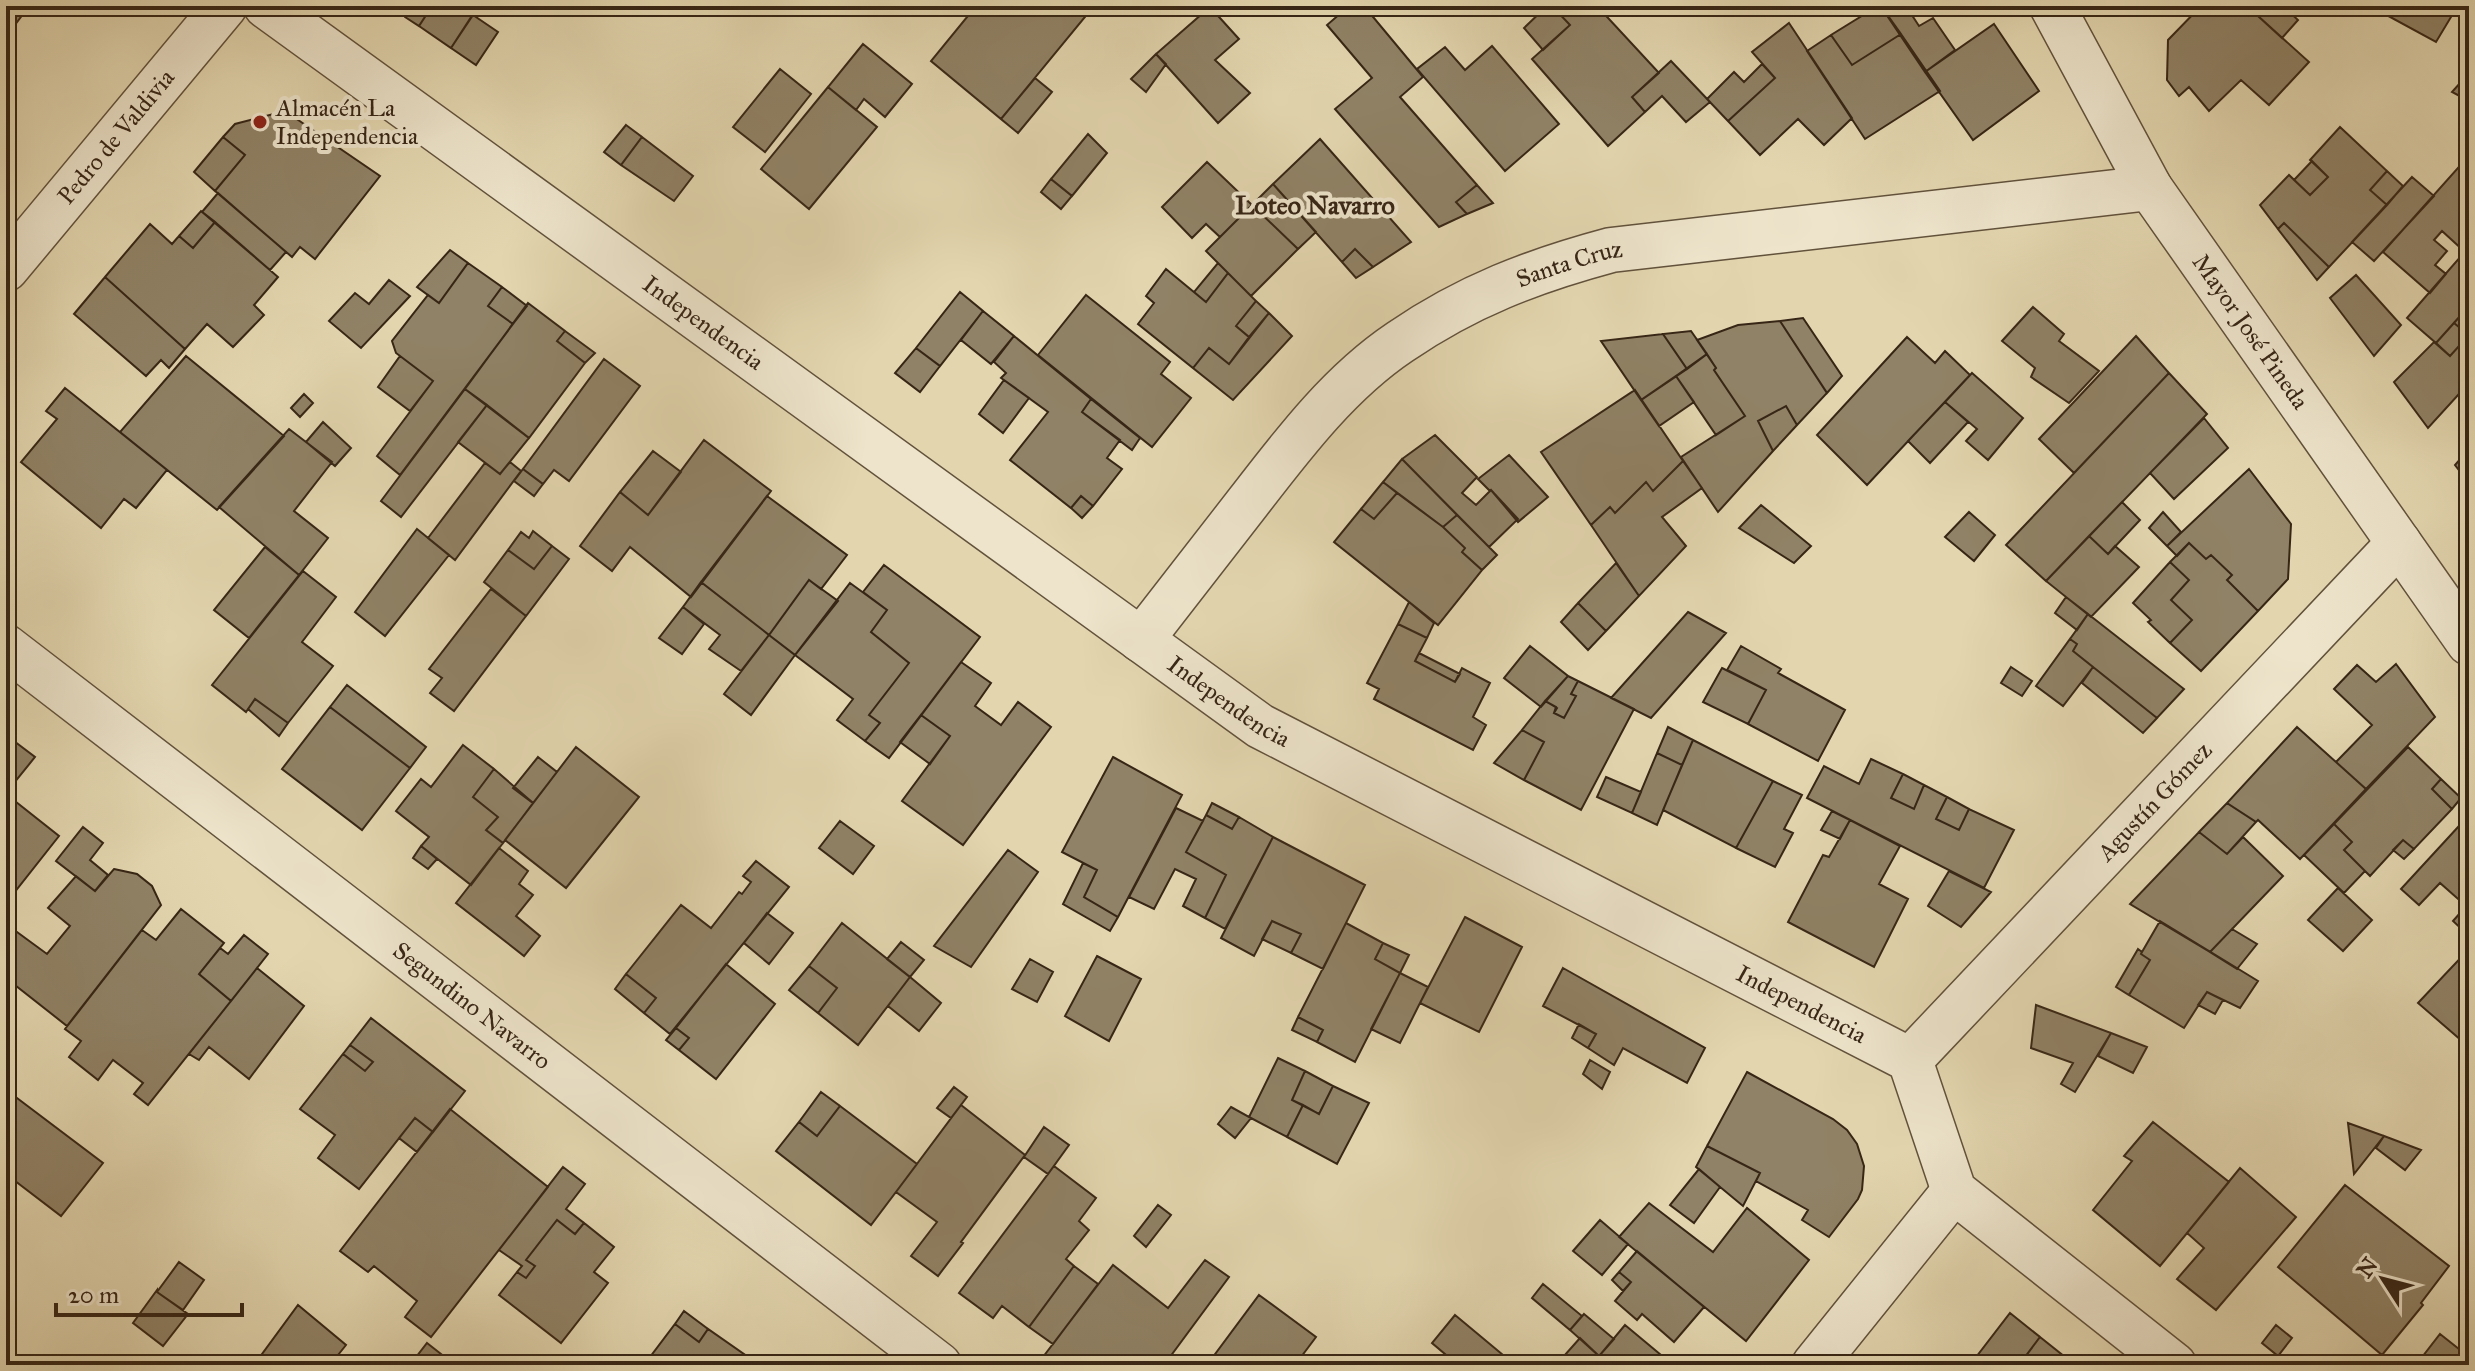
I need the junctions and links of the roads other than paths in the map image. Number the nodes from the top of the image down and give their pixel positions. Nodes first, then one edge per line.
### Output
1 (225, 6) edge
2 (266, 6) edge
3 (2054, 7) edge
4 (2150, 188) junction
5 (6, 269) edge
6 (2399, 543) junction
7 (1141, 640) junction
8 (2469, 643) edge
9 (6, 647) edge
10 (1910, 1060) junction
11 (1954, 1191) junction
12 (939, 1365) edge
13 (1814, 1365) edge
14 (2174, 1365) edge

1 - 5 street, Pedro de Valdivia
2 - 7 street, Independencia
3 - 4 street, Mayor José Pineda
4 - 6 street, Mayor José Pineda
4 - 7 street, Santa Cruz
6 - 8 street, Mayor José Pineda
6 - 10 street, Agustín Gómez
7 - 10 street, Independencia
9 - 12 street, Segundino Navarro
10 - 11 street
11 - 13 street
11 - 14 street

